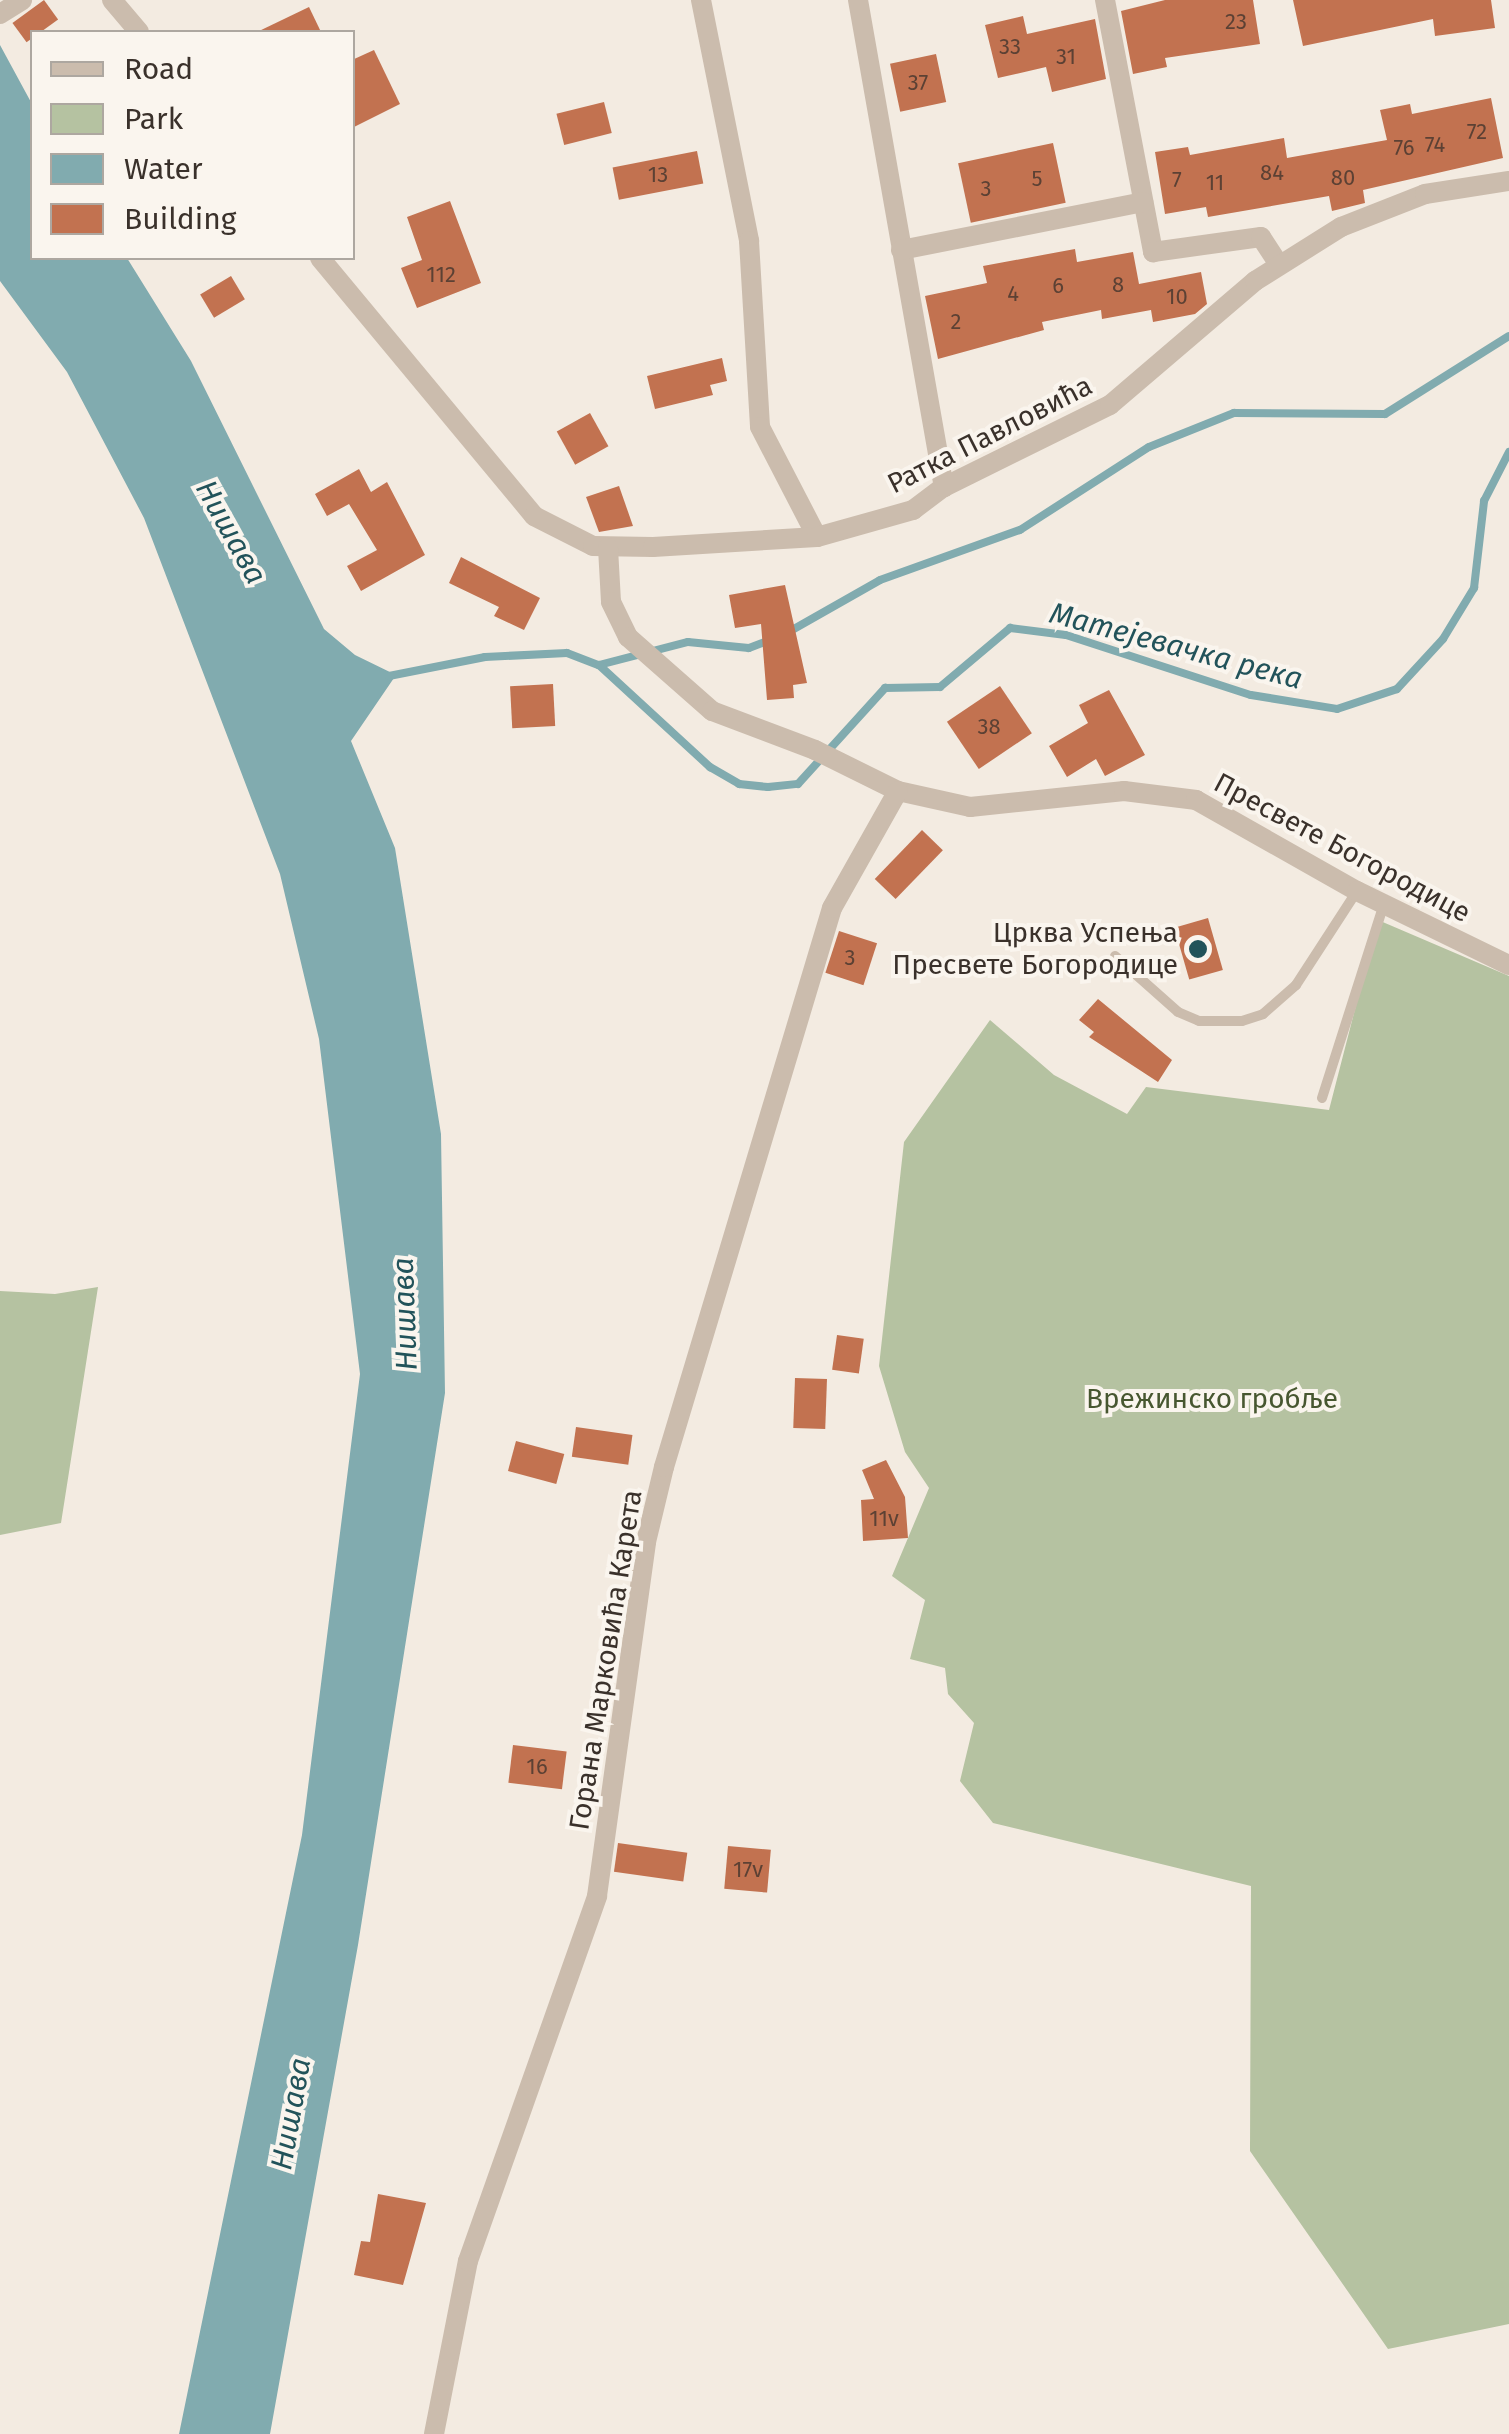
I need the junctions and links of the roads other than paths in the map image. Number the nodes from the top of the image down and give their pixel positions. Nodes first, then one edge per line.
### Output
1 (112, 0) edge
2 (701, 0) edge
3 (1104, 0) edge
4 (861, 1) edge
5 (137, 30) edge
6 (1509, 181) edge
7 (1144, 202) junction
8 (901, 250) junction
9 (322, 260) edge
10 (1279, 266) junction
11 (944, 487) junction
12 (817, 536) junction
13 (608, 548) junction
14 (898, 791) junction
15 (1358, 891) junction
16 (1384, 904) junction
17 (1116, 956) dead end
18 (1509, 965) edge
19 (1322, 1098) dead end
20 (434, 2434) edge

1 - 5 street
2 - 12 street
3 - 7 street
4 - 8 street
6 - 10 street, Ратка Павловића
7 - 8 street
7 - 10 street
8 - 11 street
9 - 13 street, Ратка Павловића
10 - 11 street, Ратка Павловића
11 - 12 street, Ратка Павловића
12 - 13 street, Ратка Павловића
13 - 14 street, Пресвете Богородице
14 - 15 street, Пресвете Богородице
14 - 20 street, Горана Марковића Карета
15 - 16 street, Пресвете Богородице
15 - 17 lane
16 - 18 street, Пресвете Богородице
16 - 19 lane

